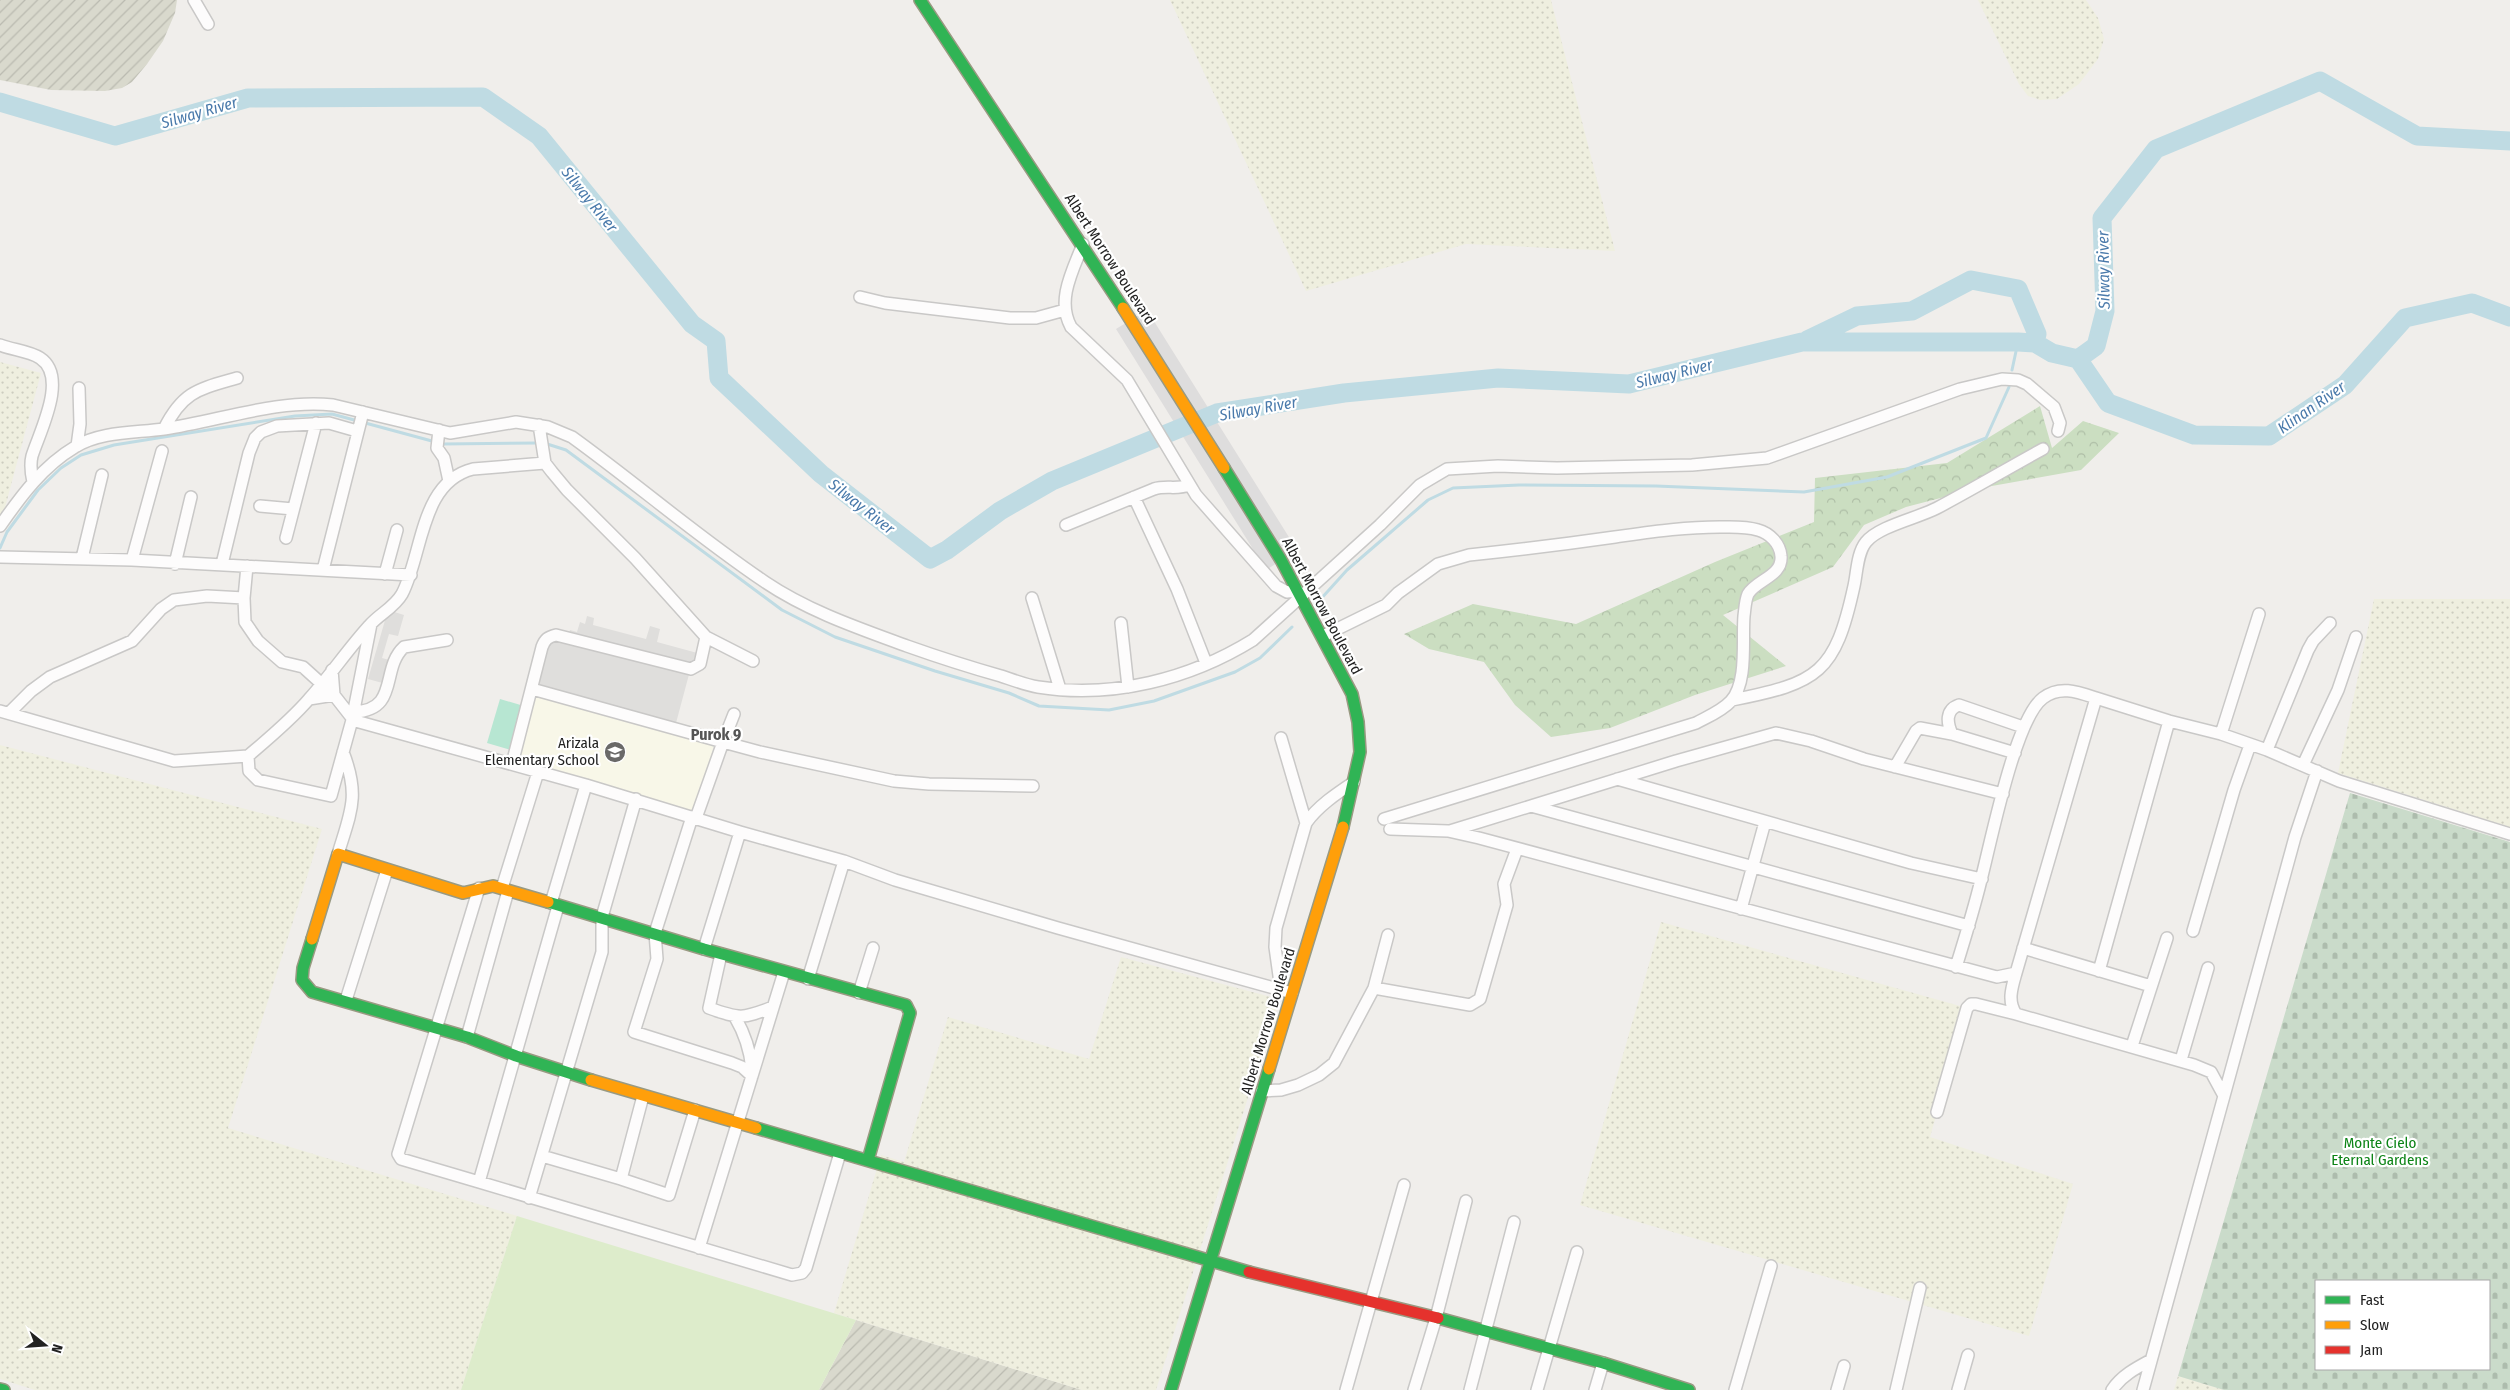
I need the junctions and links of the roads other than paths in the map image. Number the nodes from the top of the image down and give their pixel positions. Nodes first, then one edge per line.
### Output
1 (194, 0) edge
2 (920, 0) edge
3 (208, 24) dead end
4 (1082, 244) junction
5 (860, 297) dead end
6 (1065, 310) junction
7 (0, 345) edge
8 (237, 378) dead end
9 (79, 388) dead end
10 (362, 414) junction
11 (316, 423) junction
12 (164, 429) junction
13 (358, 429) junction
14 (2058, 431) dead end
15 (541, 436) junction
16 (438, 439) junction
17 (77, 446) junction
18 (2043, 449) dead end
19 (162, 451) dead end
20 (546, 463) junction
21 (102, 475) dead end
22 (449, 481) junction
23 (33, 482) junction
24 (1186, 482) junction
25 (191, 497) dead end
26 (1134, 497) junction
27 (260, 506) dead end
28 (293, 509) junction
29 (1066, 525) dead end
30 (0, 526) edge
31 (398, 530) dead end
32 (286, 538) dead end
33 (2, 557) edge
34 (82, 558) junction
35 (132, 560) junction
36 (175, 564) junction
37 (222, 564) junction
38 (246, 566) junction
39 (323, 570) junction
40 (385, 574) junction
41 (410, 575) junction
42 (1300, 593) junction
43 (244, 598) junction
44 (1032, 598) dead end
45 (2258, 614) dead end
46 (1121, 623) dead end
47 (2330, 623) dead end
48 (371, 624) junction
49 (1323, 636) junction
50 (2356, 637) dead end
51 (706, 638) junction
52 (447, 640) dead end
53 (753, 661) dead end
54 (1206, 664) junction
55 (332, 670) junction
56 (321, 683) junction
57 (1128, 687) junction
58 (532, 689) junction
59 (1060, 689) junction
60 (334, 695) junction
61 (2096, 698) junction
62 (309, 699) junction
63 (1732, 700) junction
64 (5, 712) edge
65 (734, 714) dead end
66 (353, 716) junction
67 (2169, 721) junction
68 (2023, 727) junction
69 (1952, 734) junction
70 (2221, 734) junction
71 (1281, 738) dead end
72 (723, 742) junction
73 (2250, 745) junction
74 (2267, 750) junction
75 (343, 752) junction
76 (2014, 753) junction
77 (248, 756) junction
78 (512, 764) junction
79 (2303, 766) junction
80 (1895, 767) junction
81 (538, 772) junction
82 (2317, 772) junction
83 (1617, 779) junction
84 (1355, 781) junction
85 (586, 784) junction
86 (1033, 786) dead end
87 (2004, 794) junction
88 (636, 799) junction
89 (1546, 801) junction
90 (1531, 806) junction
91 (1555, 813) junction
92 (694, 818) junction
93 (1764, 822) junction
94 (1306, 824) junction
95 (1448, 831) junction
96 (740, 832) junction
97 (2510, 834) edge
98 (1516, 849) junction
99 (338, 854) junction
100 (844, 861) junction
101 (1752, 867) junction
102 (387, 870) junction
103 (1982, 879) junction
104 (478, 888) junction
105 (505, 890) junction
106 (555, 905) junction
107 (1741, 909) junction
108 (602, 917) junction
109 (1969, 926) junction
110 (2193, 931) dead end
111 (655, 933) junction
112 (1388, 935) dead end
113 (2168, 938) dead end
114 (873, 948) dead end
115 (2023, 948) junction
116 (704, 950) junction
117 (721, 954) junction
118 (1956, 968) junction
119 (2208, 968) dead end
120 (2099, 971) junction
121 (784, 972) junction
122 (2016, 973) junction
123 (1998, 977) junction
124 (808, 979) junction
125 (2151, 986) junction
126 (1374, 988) junction
127 (2012, 988) junction
128 (1287, 992) junction
129 (859, 993) junction
130 (346, 1000) junction
131 (773, 1007) junction
132 (2016, 1014) junction
133 (735, 1017) junction
134 (436, 1029) junction
135 (467, 1037) junction
136 (2132, 1046) junction
137 (516, 1056) junction
138 (2181, 1060) junction
139 (2232, 1068) junction
140 (567, 1071) junction
141 (2211, 1072) junction
142 (752, 1076) junction
143 (1262, 1091) junction
144 (643, 1096) junction
145 (2224, 1096) junction
146 (695, 1110) junction
147 (1937, 1112) dead end
148 (738, 1122) junction
149 (840, 1153) junction
150 (542, 1156) junction
151 (868, 1160) junction
152 (621, 1179) junction
153 (479, 1182) junction
154 (1404, 1185) dead end
155 (529, 1198) junction
156 (1466, 1201) dead end
157 (1514, 1222) dead end
158 (700, 1248) junction
159 (1576, 1252) dead end
160 (1210, 1262) junction
161 (1771, 1266) dead end
162 (1920, 1288) dead end
163 (1371, 1301) junction
164 (1436, 1318) junction
165 (1485, 1331) junction
166 (1549, 1349) junction
167 (1968, 1355) dead end
168 (2151, 1360) junction
169 (1603, 1363) junction
170 (1844, 1366) dead end
171 (0, 1389) edge
172 (4, 1390) edge
173 (1171, 1390) edge
174 (1346, 1390) edge
175 (1414, 1390) edge
176 (1470, 1390) edge
177 (1537, 1390) edge
178 (1595, 1390) edge
179 (1689, 1390) edge
180 (1735, 1390) edge
181 (1837, 1390) edge
182 (1896, 1390) edge
183 (1958, 1390) edge
184 (2112, 1390) edge
185 (2143, 1390) edge

1 - 3 street
2 - 4 main road, Albert Morrow Boulevard
4 - 6 street
4 - 42 main road, Albert Morrow Boulevard
5 - 6 street
6 - 24 street
7 - 23 street
8 - 12 street
9 - 17 street
10 - 12 street
10 - 13 street
10 - 16 street
11 - 13 street
11 - 28 street
11 - 37 street
12 - 17 street
13 - 39 street
14 - 42 street
15 - 16 street
15 - 20 street
15 - 59 street
16 - 22 street
17 - 23 street
18 - 63 street
19 - 35 street
20 - 22 street
20 - 51 street
21 - 34 street
22 - 41 street
23 - 30 street
24 - 26 street
24 - 42 street
25 - 36 street
26 - 29 street
26 - 54 street
27 - 28 street
28 - 32 street
31 - 40 street
33 - 34 street
34 - 35 street
35 - 36 street
36 - 37 street
37 - 38 street
38 - 39 street
38 - 43 street
39 - 40 street
40 - 41 street
41 - 48 street
42 - 49 main road, Albert Morrow Boulevard
42 - 54 street
43 - 56 street
43 - 64 street
44 - 59 street
45 - 70 street
46 - 57 street
47 - 74 street
48 - 55 street
48 - 66 street
49 - 63 street
49 - 84 main road, Albert Morrow Boulevard
50 - 79 street
51 - 53 street
51 - 58 street
52 - 66 street
54 - 57 street
55 - 56 street
55 - 60 street
56 - 60 street
56 - 62 street
57 - 59 street
58 - 72 street
58 - 78 street
60 - 62 street
60 - 66 street
61 - 67 street
61 - 68 street
61 - 115 street
62 - 77 street
63 - 95 street
64 - 77 street
65 - 72 street
66 - 75 street
66 - 78 street
67 - 70 street
67 - 120 street
68 - 69 street
68 - 76 street
69 - 76 street
69 - 80 street
70 - 73 street
71 - 94 street
72 - 86 street
72 - 92 street
73 - 74 street
73 - 110 street
74 - 79 street
75 - 77 street
75 - 99 street
76 - 87 street
78 - 81 street
79 - 82 street
80 - 83 street
80 - 87 street
81 - 85 street
81 - 105 street
82 - 97 street
82 - 139 street
83 - 89 street
83 - 93 street
84 - 94 street
84 - 128 main road, Albert Morrow Boulevard
85 - 88 street
85 - 106 street
87 - 103 street
88 - 92 street
88 - 108 street
89 - 90 street
89 - 91 street
90 - 91 street
90 - 95 street
91 - 101 street
92 - 96 street
92 - 111 street
93 - 101 street
93 - 103 street
94 - 128 street
95 - 98 street
96 - 100 street
96 - 116 street
98 - 107 street
98 - 126 street
99 - 102 main road
99 - 130 main road
100 - 124 street
100 - 128 street
101 - 107 street
101 - 109 street
102 - 104 main road
102 - 130 street
103 - 109 street
104 - 105 main road
104 - 134 street
105 - 106 main road
105 - 135 street
106 - 108 main road
106 - 137 street
107 - 118 street
108 - 111 main road
108 - 140 street
109 - 118 street
111 - 116 main road
111 - 142 street
112 - 126 street
113 - 125 street
114 - 129 street
115 - 120 street
115 - 122 street
116 - 117 main road
117 - 121 main road
117 - 133 street
118 - 123 street
119 - 138 street
120 - 125 street
121 - 124 main road
121 - 131 street
122 - 123 street
122 - 127 street
123 - 127 street
124 - 129 main road
125 - 136 street
126 - 143 street
127 - 132 street
128 - 143 main road, Albert Morrow Boulevard
129 - 151 main road
130 - 134 main road
131 - 133 street
131 - 142 street
132 - 136 street
132 - 147 street
133 - 142 street
134 - 135 main road
134 - 153 street
135 - 137 main road
136 - 138 street
137 - 140 main road
137 - 153 street
138 - 141 street
139 - 141 street
139 - 145 street
140 - 144 main road
140 - 150 street
141 - 145 street
142 - 148 street
143 - 160 main road, Albert Morrow Boulevard
144 - 146 main road
144 - 152 street
145 - 168 street
146 - 148 main road
146 - 152 street
148 - 149 main road
148 - 158 street
149 - 151 main road
149 - 158 street
150 - 152 street
150 - 155 street
151 - 160 main road
153 - 155 street
154 - 163 street
155 - 158 street
156 - 164 street
157 - 165 street
159 - 166 street
160 - 163 main road
160 - 173 main road, Albert Morrow Boulevard
161 - 180 street
162 - 182 street
163 - 164 main road
163 - 174 street
164 - 165 main road
164 - 175 street
165 - 166 main road
165 - 176 street
166 - 169 main road
166 - 177 street
167 - 183 street
168 - 184 street
168 - 185 street
169 - 178 street
169 - 179 main road
170 - 181 street
171 - 172 main road

